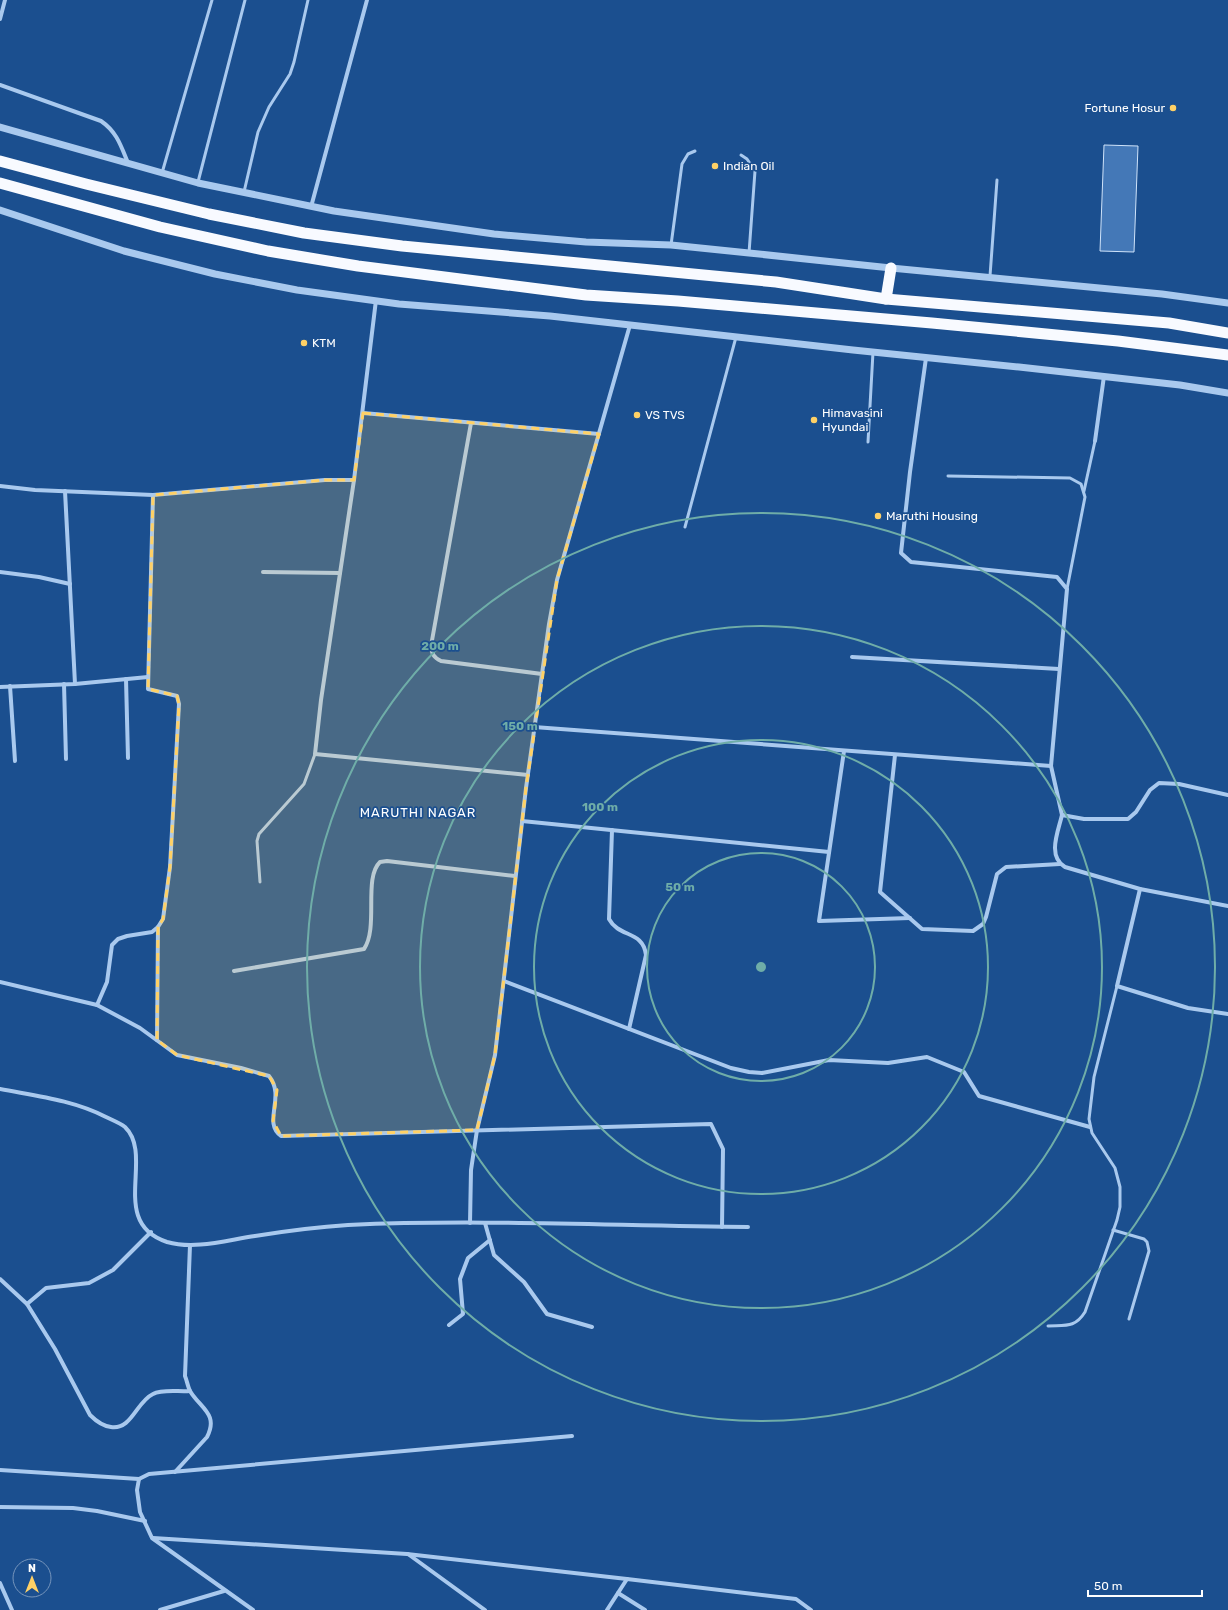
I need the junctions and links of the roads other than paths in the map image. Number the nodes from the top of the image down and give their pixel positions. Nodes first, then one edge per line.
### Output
1 (5, 0) edge
2 (212, 0) edge
3 (245, 0) edge
4 (308, 0) edge
5 (367, 0) edge
6 (0, 18) edge
7 (0, 85) edge
8 (0, 127) edge
9 (694, 151) dead end
10 (741, 155) dead end
11 (0, 161) edge
12 (128, 163) junction
13 (162, 173) junction
14 (997, 180) dead end
15 (0, 183) edge
16 (198, 183) junction
17 (244, 193) junction
18 (311, 206) junction
19 (0, 210) edge
20 (671, 245) junction
21 (748, 252) junction
22 (891, 268) junction
23 (990, 278) junction
24 (886, 299) junction
25 (376, 300) junction
26 (1228, 303) edge
27 (630, 325) junction
28 (1228, 332) edge
29 (736, 337) junction
30 (873, 352) junction
31 (1228, 355) edge
32 (926, 358) junction
33 (1104, 376) junction
34 (1228, 393) edge
35 (363, 413) junction
36 (471, 423) junction
37 (599, 434) junction
38 (1095, 441) joint
39 (868, 442) dead end
40 (948, 476) dead end
41 (354, 480) junction
42 (0, 486) edge
43 (65, 491) junction
44 (1084, 491) junction
45 (153, 495) junction
46 (685, 527) dead end
47 (0, 572) edge
48 (263, 572) dead end
49 (340, 572) junction
50 (70, 584) junction
51 (1067, 589) junction
52 (852, 657) dead end
53 (1059, 668) junction
54 (542, 674) junction
55 (148, 676) junction
56 (126, 679) junction
57 (64, 684) junction
58 (75, 684) junction
59 (10, 686) junction
60 (0, 687) edge
61 (534, 727) junction
62 (844, 751) junction
63 (315, 754) junction
64 (895, 755) junction
65 (128, 758) dead end
66 (66, 759) dead end
67 (15, 761) dead end
68 (1051, 766) junction
69 (528, 775) junction
70 (1228, 795) edge
71 (1062, 815) junction
72 (522, 821) junction
73 (612, 830) junction
74 (829, 852) junction
75 (1060, 864) junction
76 (516, 876) junction
77 (260, 882) dead end
78 (1140, 889) junction
79 (1228, 906) edge
80 (910, 918) junction
81 (158, 927) junction
82 (234, 972) dead end
83 (504, 981) junction
84 (0, 982) edge
85 (1117, 986) junction
86 (98, 1005) junction
87 (1228, 1014) edge
88 (629, 1029) junction
89 (157, 1040) junction
90 (0, 1089) edge
91 (1090, 1128) junction
92 (477, 1130) junction
93 (470, 1223) junction
94 (485, 1223) junction
95 (722, 1227) junction
96 (748, 1227) dead end
97 (1113, 1230) junction
98 (151, 1232) junction
99 (490, 1240) junction
100 (190, 1245) junction
101 (0, 1279) edge
102 (28, 1304) junction
103 (1129, 1319) dead end
104 (449, 1325) dead end
105 (1048, 1326) dead end
106 (592, 1327) dead end
107 (190, 1392) junction
108 (572, 1436) dead end
109 (0, 1470) edge
110 (175, 1472) junction
111 (139, 1479) junction
112 (0, 1507) edge
113 (145, 1521) junction
114 (152, 1538) junction
115 (408, 1554) junction
116 (627, 1579) junction
117 (0, 1583) edge
118 (224, 1591) junction
119 (618, 1593) junction
120 (12, 1610) edge
121 (160, 1610) edge
122 (252, 1610) edge
123 (485, 1610) edge
124 (607, 1610) edge
125 (645, 1610) edge
126 (811, 1610) edge

1 - 6 street
2 - 13 lane
3 - 16 lane
4 - 17 lane
5 - 18 street
7 - 12 street
8 - 12 street
9 - 20 lane
10 - 21 lane
11 - 24 highway
12 - 13 street
13 - 16 street
14 - 23 lane
15 - 31 highway
16 - 17 street
17 - 18 street
18 - 20 street
19 - 25 street
20 - 21 street
21 - 22 street
22 - 23 street
22 - 24 highway
23 - 26 street
24 - 28 highway
25 - 27 street
25 - 35 street
27 - 29 street
27 - 37 street
29 - 30 street
29 - 46 lane
30 - 32 street
30 - 39 lane
32 - 33 street
32 - 51 street
33 - 34 street
33 - 38 street
35 - 36 street
35 - 41 street
36 - 37 street
36 - 54 street
37 - 54 street
38 - 44 lane
40 - 44 lane
41 - 45 street
41 - 49 street
42 - 43 street
43 - 45 street
43 - 50 street
44 - 51 lane
45 - 55 street
47 - 50 street
48 - 49 street
49 - 63 street
50 - 58 street
51 - 53 street
52 - 53 street
53 - 68 street
54 - 61 street
55 - 56 street
55 - 81 street
56 - 58 street
56 - 65 street
57 - 58 street
57 - 59 street
57 - 66 street
59 - 60 street
59 - 67 street
61 - 62 street
61 - 69 street
62 - 64 street
62 - 74 street
63 - 69 street
63 - 77 lane
64 - 68 street
64 - 80 street
68 - 71 street
69 - 72 street
70 - 71 street
71 - 75 street
72 - 73 street
72 - 76 street
73 - 74 street
73 - 88 street
74 - 80 street
75 - 78 street
75 - 80 street
76 - 82 street
76 - 83 street
78 - 79 street
78 - 85 street
81 - 86 street
81 - 89 street
83 - 88 street
83 - 92 street
84 - 86 street
85 - 87 street
85 - 91 lane
86 - 89 street
88 - 91 street
89 - 92 street
90 - 98 street
91 - 97 lane
92 - 93 street
92 - 95 street
93 - 94 street
93 - 100 street
94 - 95 street
94 - 99 street
95 - 96 street
97 - 103 lane
97 - 105 lane
98 - 100 street
98 - 102 street
99 - 104 street
99 - 106 street
100 - 107 street
101 - 102 street
102 - 107 street
107 - 110 street
108 - 110 street
109 - 111 street
110 - 111 street
111 - 113 street
112 - 113 street
113 - 114 street
114 - 115 street
114 - 118 street
115 - 116 street
115 - 123 street
116 - 119 street
116 - 126 street
117 - 120 street
118 - 121 street
118 - 122 street
119 - 124 street
119 - 125 street

